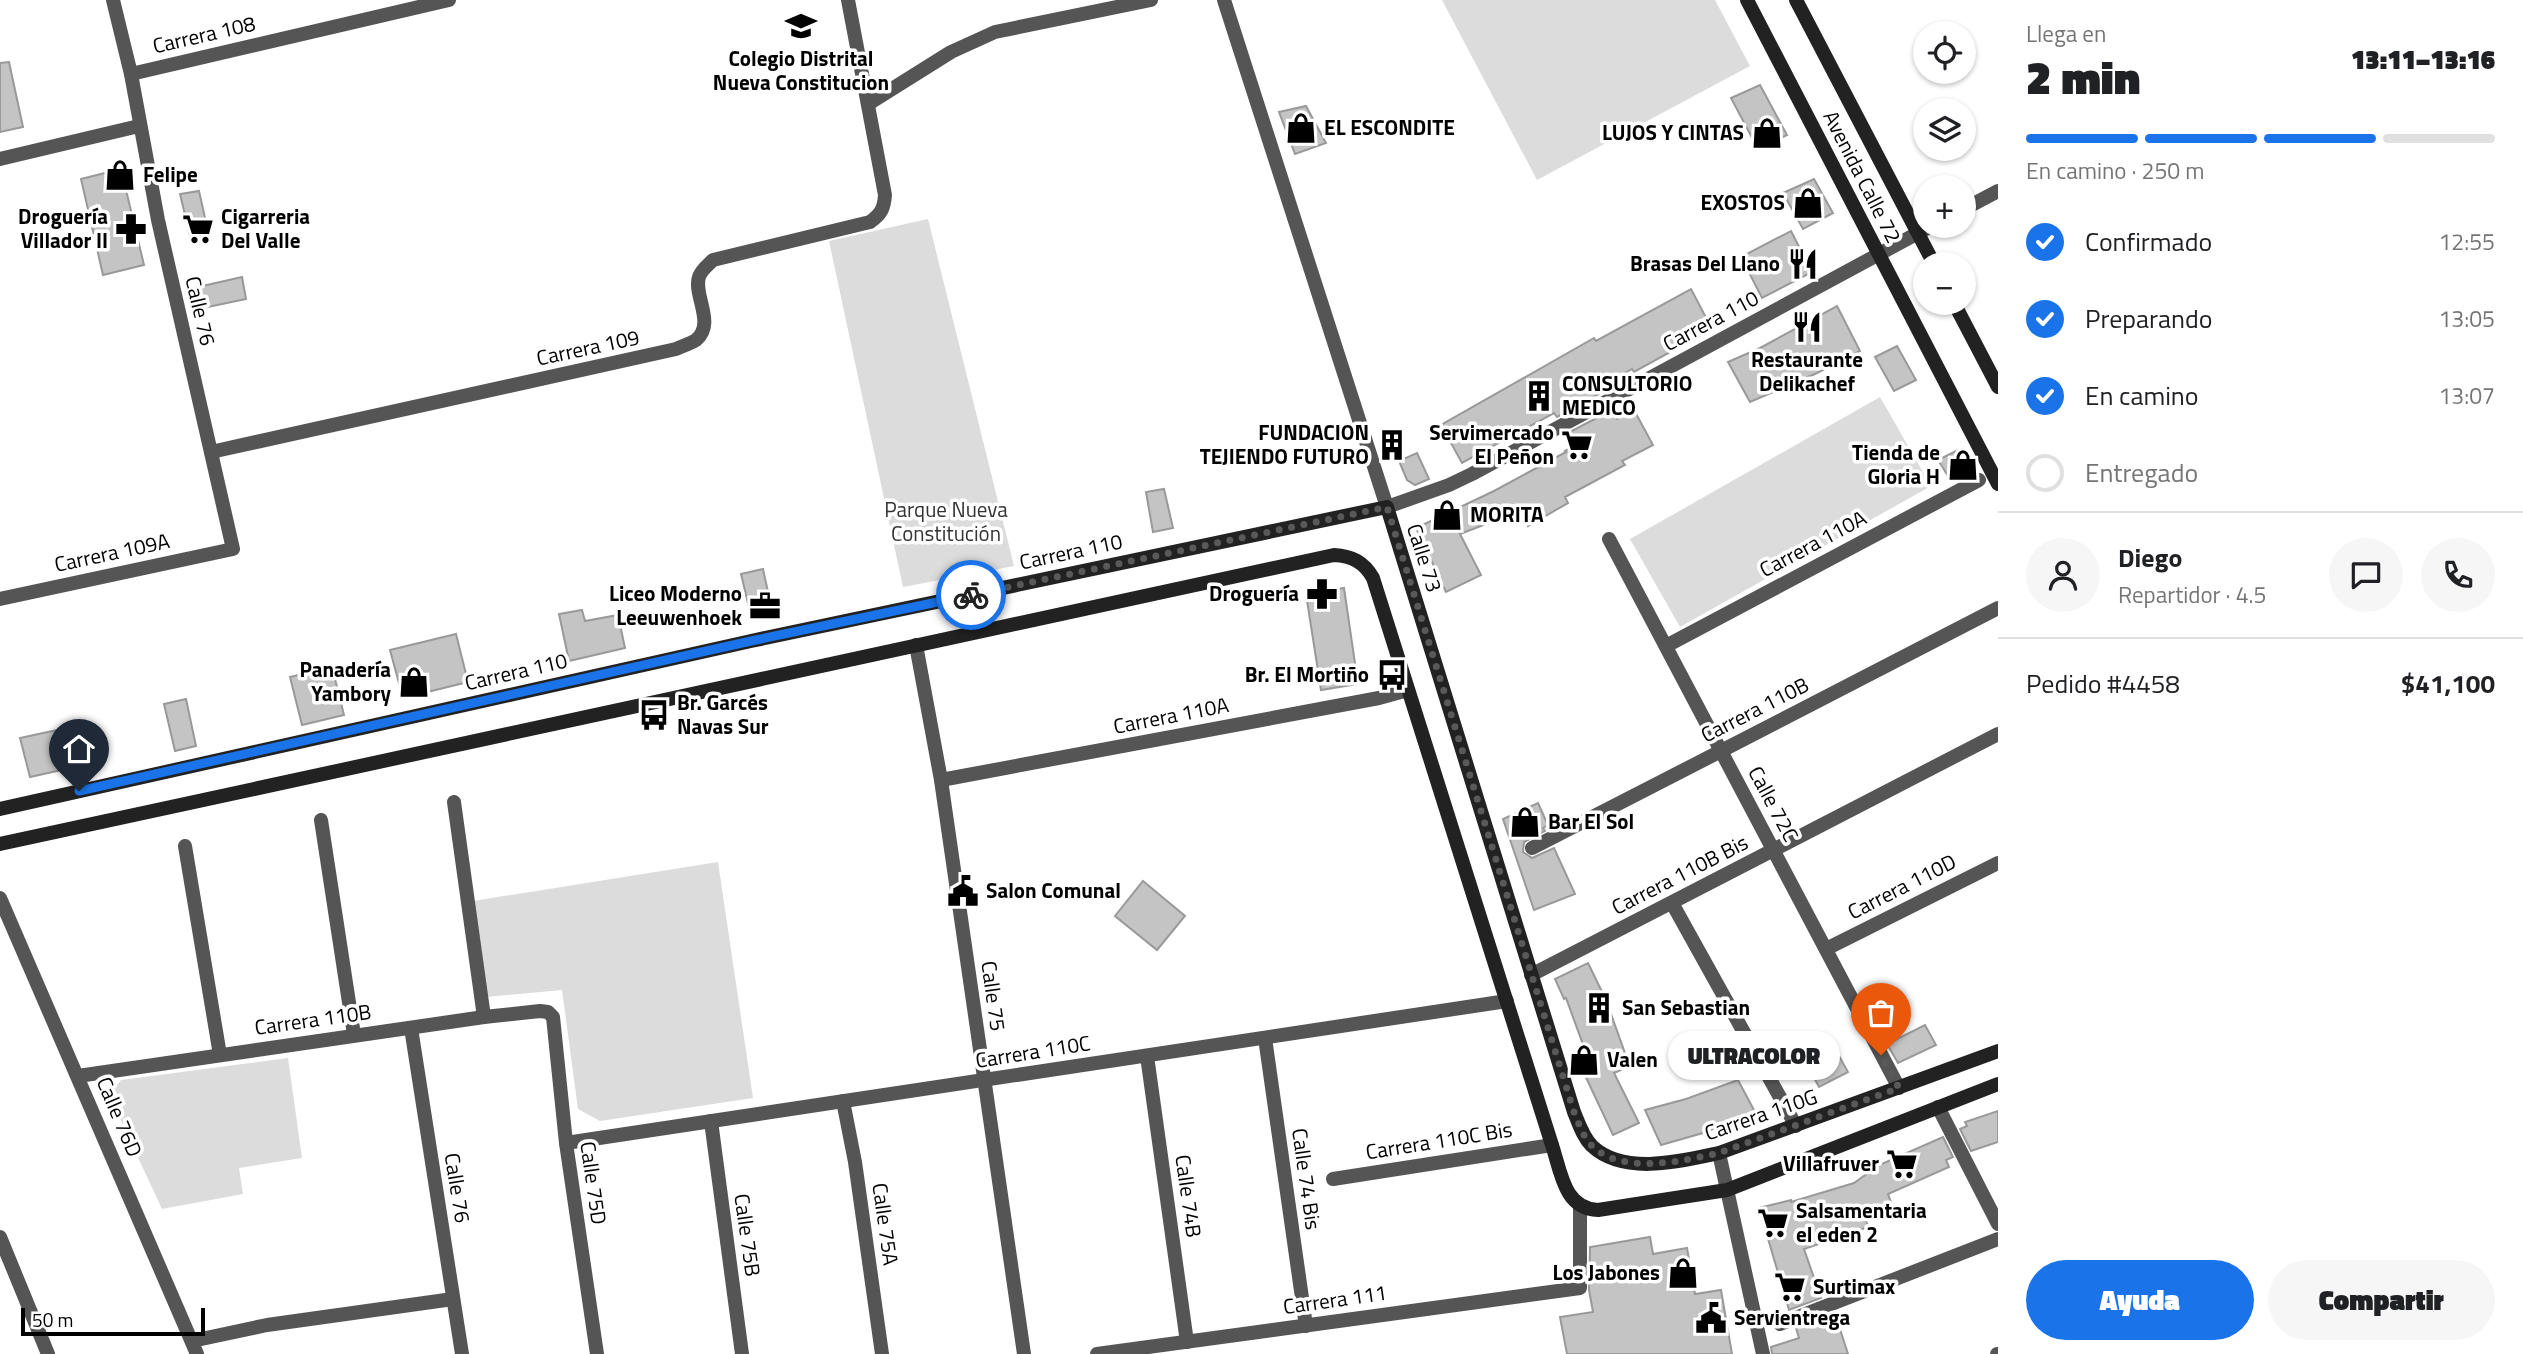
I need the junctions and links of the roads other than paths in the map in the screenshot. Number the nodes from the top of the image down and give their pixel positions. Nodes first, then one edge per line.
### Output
1 (113, 0) edge
2 (449, 0) edge
3 (848, 0) edge
4 (1151, 0) edge
5 (1224, 0) edge
6 (1747, 0) edge
7 (1796, 0) edge
8 (131, 74) junction
9 (868, 104) junction
10 (139, 125) junction
11 (0, 159) edge
12 (1998, 191) edge
13 (1976, 203) edge
14 (1913, 223) edge
15 (1913, 236) edge
16 (1879, 254) junction
17 (1960, 315) edge
18 (1998, 387) edge
19 (211, 452) junction
20 (1979, 480) dead end
21 (1998, 484) edge
22 (1387, 507) junction
23 (1609, 539) dead end
24 (233, 549) joint
25 (0, 599) edge
26 (1998, 608) edge
27 (916, 645) junction
28 (1666, 646) junction
29 (1408, 690) junction
30 (1998, 734) edge
31 (1721, 751) junction
32 (941, 780) junction
33 (454, 802) dead end
34 (0, 809) edge
35 (321, 820) dead end
36 (0, 844) edge
37 (185, 846) dead end
38 (1532, 848) dead end
39 (1773, 850) junction
40 (1998, 863) edge
41 (0, 898) edge
42 (1672, 903) junction
43 (1826, 949) junction
44 (1531, 975) junction
45 (1507, 1001) junction
46 (484, 1017) junction
47 (553, 1017) joint
48 (411, 1028) junction
49 (354, 1035) junction
50 (1265, 1038) junction
51 (1998, 1051) edge
52 (220, 1055) junction
53 (1147, 1056) junction
54 (78, 1076) junction
55 (984, 1080) junction
56 (1998, 1084) edge
57 (1899, 1088) junction
58 (843, 1101) junction
59 (1938, 1107) junction
60 (711, 1121) junction
61 (1797, 1126) junction
62 (1581, 1130) joint
63 (566, 1143) junction
64 (1552, 1145) junction
65 (1719, 1153) junction
66 (1333, 1179) dead end
67 (1727, 1189) junction
68 (1580, 1206) junction
69 (1998, 1224) edge
70 (0, 1237) edge
71 (1998, 1239) edge
72 (453, 1299) junction
73 (1780, 1324) dead end
74 (1306, 1325) junction
75 (1187, 1342) junction
76 (195, 1348) edge
77 (47, 1354) edge
78 (462, 1354) edge
79 (597, 1354) edge
80 (742, 1354) edge
81 (882, 1354) edge
82 (1024, 1354) edge
83 (1097, 1354) edge
84 (1763, 1354) edge

1 - 8 street, Calle 76
2 - 8 street, Carrera 108
3 - 9 street
4 - 9 street
5 - 22 street, Calle 73
6 - 16 main road, Avenida Calle 72
7 - 14 main road, Avenida Calle 72
8 - 10 street, Calle 76
9 - 19 street, Carrera 109
10 - 11 street
10 - 19 street, Calle 76
12 - 13 street
15 - 16 street, Carrera 110
16 - 21 main road, Avenida Calle 72
16 - 22 street, Carrera 110
17 - 18 main road
19 - 24 street, Calle 76
20 - 28 street, Carrera 110A
22 - 34 main road, Carrera 110
22 - 44 main road, Calle 73
23 - 28 street, Calle 72C
24 - 25 street, Carrera 109A
26 - 31 street, Carrera 110B
27 - 29 main road
27 - 32 street, Calle 75
27 - 36 main road
28 - 31 street, Calle 72C
29 - 32 street, Carrera 110A
29 - 45 main road
30 - 39 street, Carrera 110B Bis
31 - 38 street, Carrera 110B
31 - 39 street, Calle 72C
32 - 55 street, Calle 75
33 - 46 street
35 - 49 street
37 - 52 street
39 - 42 street, Carrera 110B Bis
39 - 43 street, Calle 72C
40 - 43 street, Carrera 110D
41 - 54 street, Calle 76D
42 - 44 street, Carrera 110B Bis
42 - 61 street
43 - 57 street, Calle 72C
44 - 62 main road, Calle 73
45 - 50 street, Carrera 110C
45 - 64 main road
46 - 47 street, Carrera 110B
46 - 48 street, Carrera 110B
47 - 63 street, Calle 75D
48 - 49 street, Carrera 110B
48 - 72 street, Calle 76
49 - 52 street, Carrera 110B
50 - 53 street, Carrera 110C
50 - 74 street, Calle 74 Bis
51 - 57 main road, Carrera 110G
52 - 54 street, Carrera 110B
53 - 55 street, Carrera 110C
53 - 75 street, Calle 74B
54 - 76 street, Calle 76D
55 - 58 street, Carrera 110C
55 - 82 street, Calle 75
56 - 59 main road
57 - 61 main road, Carrera 110G
58 - 60 street, Carrera 110C
58 - 81 street, Calle 75A
59 - 67 main road
59 - 69 street
60 - 63 street, Carrera 110C
60 - 80 street, Calle 75B
61 - 65 main road, Carrera 110G
62 - 65 main road, Carrera 110G
63 - 79 street, Calle 75D
64 - 66 street, Carrera 110C Bis
64 - 68 main road
65 - 67 street
67 - 68 main road
67 - 84 street
68 - 74 street, Carrera 111
70 - 77 street
71 - 73 street
72 - 76 street
72 - 78 street, Calle 76
74 - 75 street, Carrera 111
75 - 83 street, Carrera 111

